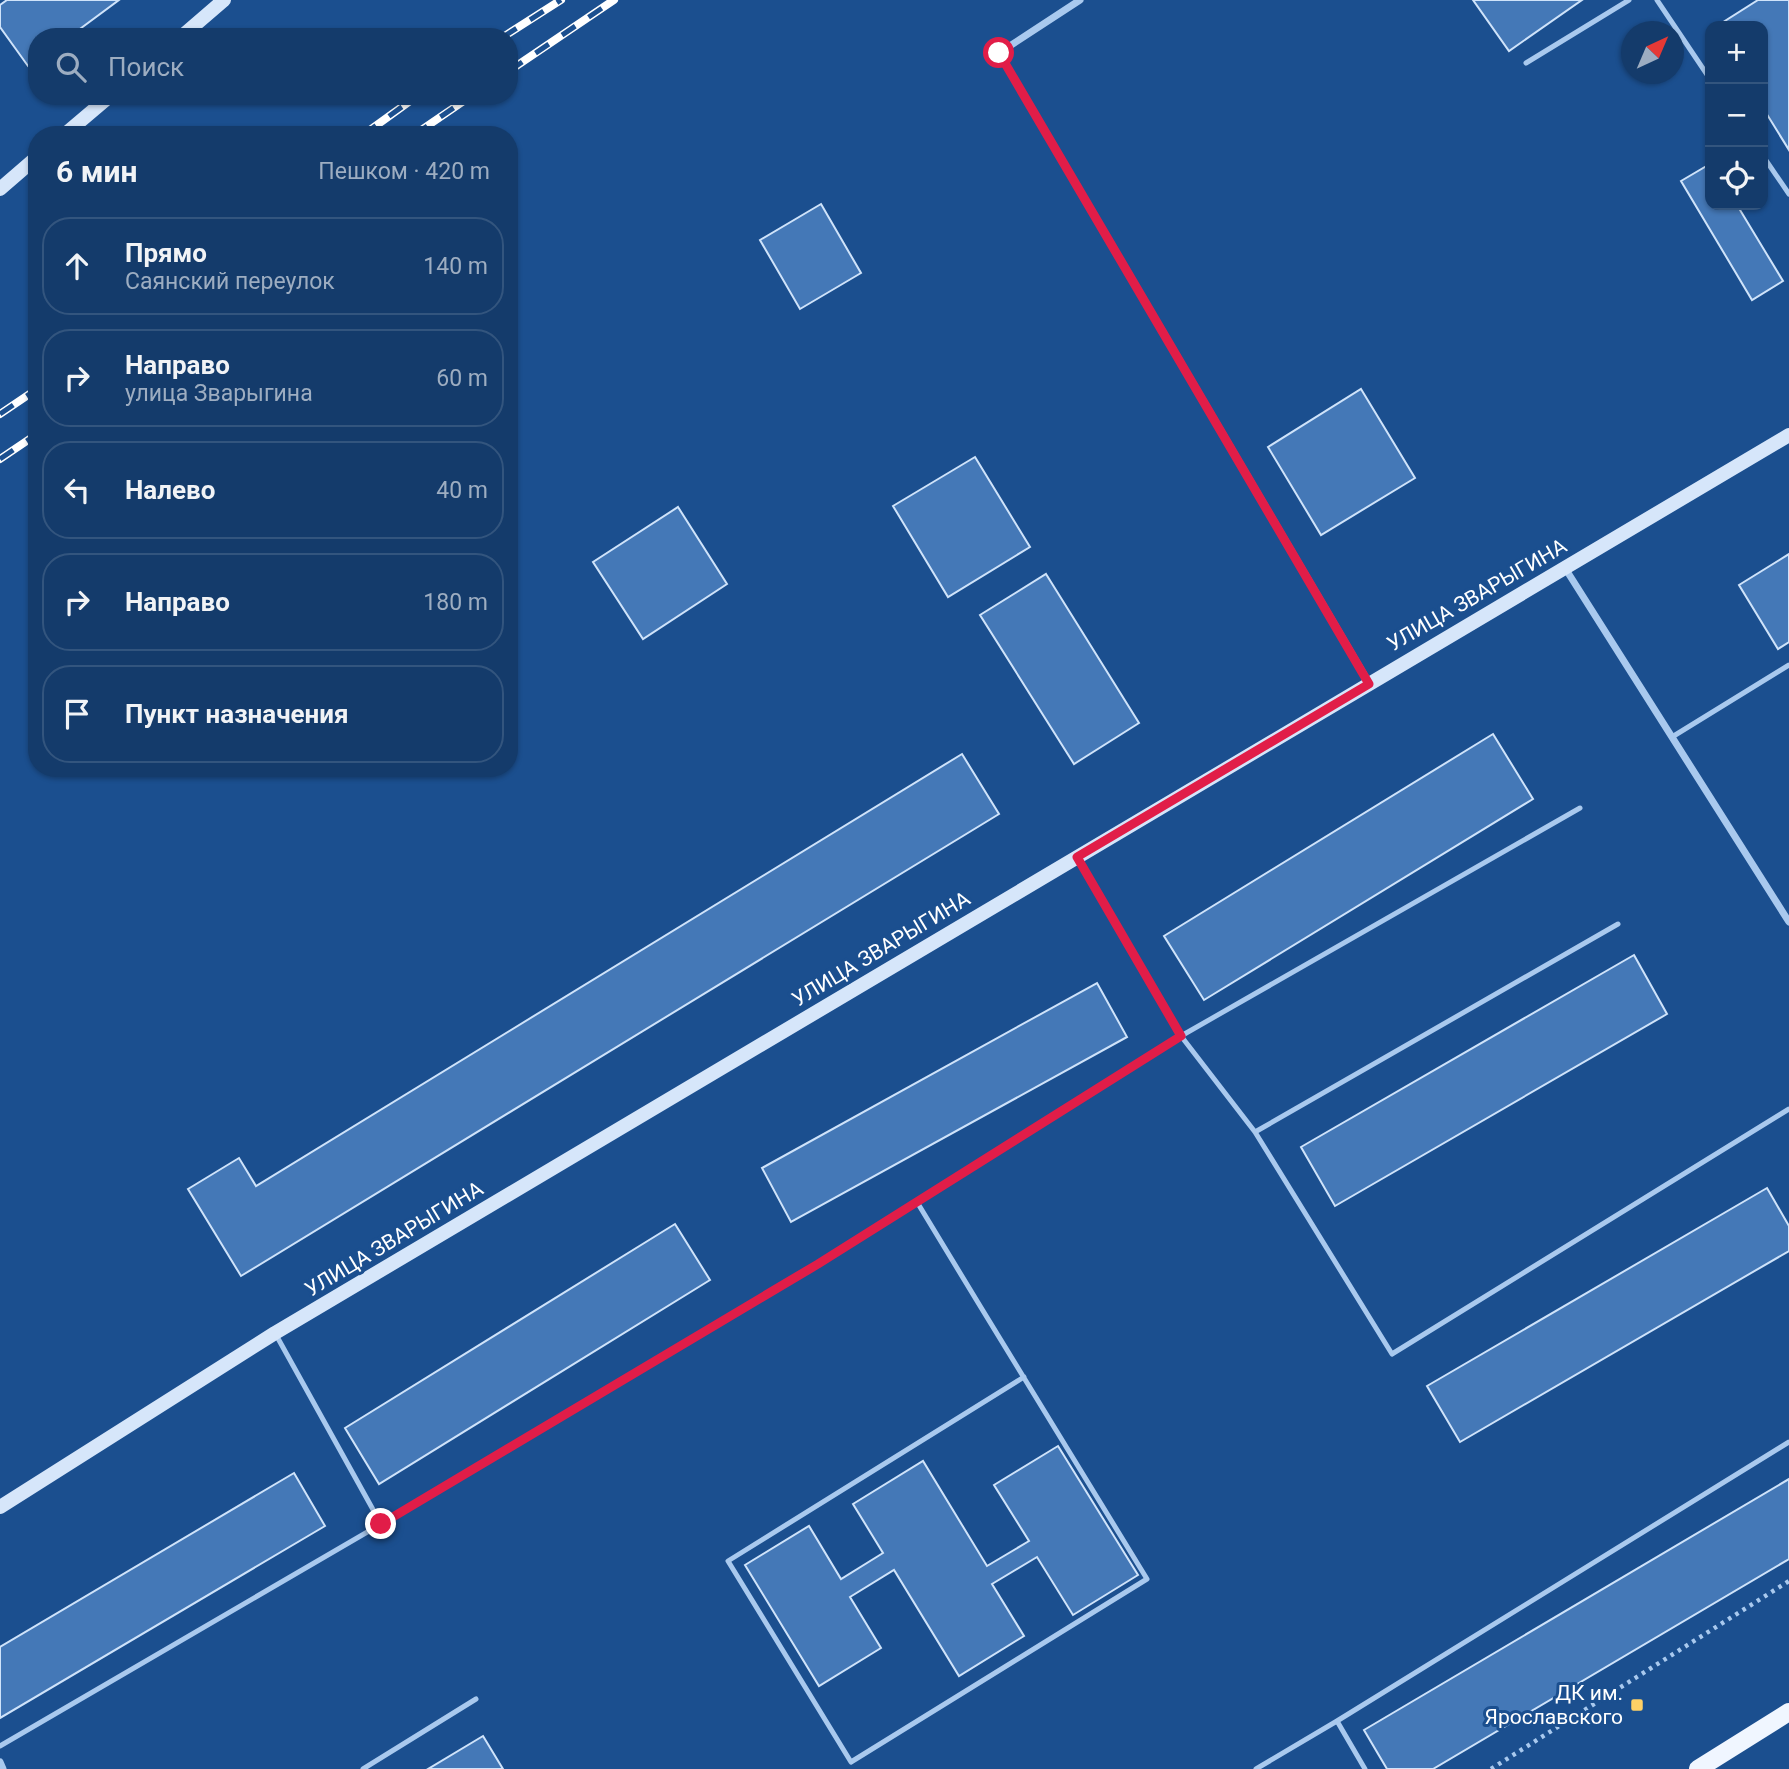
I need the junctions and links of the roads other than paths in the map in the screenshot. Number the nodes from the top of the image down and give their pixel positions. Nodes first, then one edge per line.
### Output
1 (224, 0) edge
2 (1080, 0) edge
3 (1629, 0) edge
4 (1657, 0) edge
5 (191, 28) edge
6 (1526, 63) dead end
7 (1705, 72) edge
8 (99, 105) edge
9 (75, 126) edge
10 (1768, 163) edge
11 (28, 166) edge
12 (0, 189) edge
13 (1789, 194) edge
14 (1789, 435) edge
15 (1566, 568) junction
16 (1789, 665) edge
17 (1369, 684) junction
18 (1672, 737) junction
19 (1580, 808) dead end
20 (1077, 857) junction
21 (1789, 922) edge
22 (1618, 923) dead end
23 (1181, 1036) junction
24 (1789, 1109) edge
25 (1255, 1132) junction
26 (917, 1202) junction
27 (275, 1333) junction
28 (1024, 1377) junction
29 (1789, 1442) edge
30 (0, 1507) edge
31 (381, 1524) junction
32 (475, 1699) dead end
33 (1789, 1712) edge
34 (1337, 1721) junction
35 (0, 1746) edge
36 (0, 1762) edge
37 (4, 1769) edge
38 (363, 1769) edge
39 (1256, 1769) edge
40 (1365, 1769) edge
41 (1698, 1769) edge

1 - 5 street
2 - 17 street
3 - 6 lane
4 - 7 lane
8 - 9 street
10 - 13 lane
11 - 12 street
14 - 15 street, УЛИЦА ЗВАРЫГИНА
15 - 17 street, УЛИЦА ЗВАРЫГИНА
15 - 18 street
16 - 18 lane
17 - 20 street, УЛИЦА ЗВАРЫГИНА
18 - 21 street
19 - 23 lane
20 - 23 lane
20 - 27 street, УЛИЦА ЗВАРЫГИНА
22 - 25 lane
23 - 25 lane
23 - 26 lane
24 - 25 lane
26 - 28 lane
26 - 31 lane
27 - 30 street, УЛИЦА ЗВАРЫГИНА
27 - 31 lane
28 - 28 lane
29 - 34 lane
31 - 35 lane
32 - 38 lane
33 - 41 main road
34 - 39 lane
34 - 40 lane
36 - 37 street

